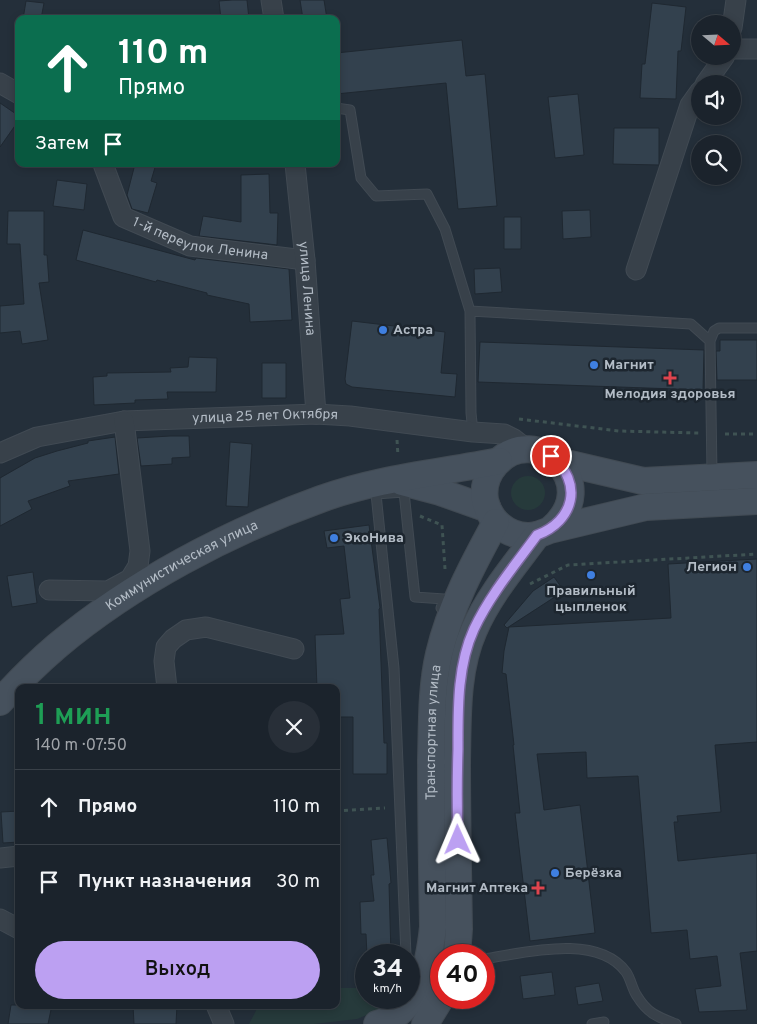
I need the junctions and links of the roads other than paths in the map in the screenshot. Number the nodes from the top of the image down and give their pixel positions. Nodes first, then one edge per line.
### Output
1 (271, 0) edge
2 (736, 0) edge
3 (273, 15) edge
4 (734, 15) edge
5 (757, 49) edge
6 (741, 50) edge
7 (0, 83) edge
8 (15, 92) edge
9 (691, 104) edge
10 (340, 109) edge
11 (104, 167) edge
12 (295, 167) edge
13 (305, 260) junction
14 (636, 270) dead end
15 (470, 311) junction
16 (757, 328) edge
17 (710, 340) junction
18 (316, 414) junction
19 (124, 421) junction
20 (473, 432) junction
21 (528, 450) junction
22 (0, 453) edge
23 (499, 461) junction
24 (557, 461) junction
25 (757, 475) edge
26 (712, 477) junction
27 (391, 479) junction
28 (757, 501) edge
29 (492, 515) junction
30 (544, 532) junction
31 (49, 590) dead end
32 (438, 618) dead end
33 (294, 648) dead end
34 (17, 684) edge
35 (167, 684) edge
36 (15, 686) edge
37 (0, 702) edge
38 (422, 747) dead end
39 (422, 796) dead end
40 (15, 856) edge
41 (0, 858) edge
42 (0, 919) edge
43 (15, 928) edge
44 (427, 957) edge
45 (495, 958) edge
46 (218, 1009) edge
47 (436, 1009) edge
48 (604, 1022) dead end
49 (430, 1023) edge
50 (224, 1024) edge
51 (378, 1024) edge
52 (592, 1024) edge
53 (676, 1024) edge

1 - 3 street
2 - 4 street
5 - 6 street
7 - 8 street
9 - 14 street
10 - 15 lane
11 - 13 street, 1-й переулок Ленина
12 - 13 street, улица Ленина
13 - 18 street, улица Ленина
15 - 17 lane
15 - 20 lane
16 - 17 lane
17 - 26 lane
18 - 19 street, улица 25 лет Октября
18 - 20 street, улица 25 лет Октября
19 - 22 street, улица 25 лет Октября
19 - 31 street
20 - 21 street, улица 25 лет Октября
21 - 23 main road
21 - 24 main road
23 - 27 main road, Коммунистическая улица
23 - 29 main road
24 - 26 main road
24 - 30 main road
25 - 26 main road
27 - 29 main road
27 - 34 main road, Коммунистическая улица
28 - 30 main road
29 - 30 main road
29 - 44 main road, Транспортная улица
30 - 44 main road, Транспортная улица
32 - 44 lane
33 - 35 street
36 - 37 main road, Коммунистическая улица
38 - 39 lane
40 - 41 street
42 - 43 street
44 - 51 main road, Транспортная улица
45 - 53 lane
46 - 50 street
47 - 49 main road
48 - 52 lane

